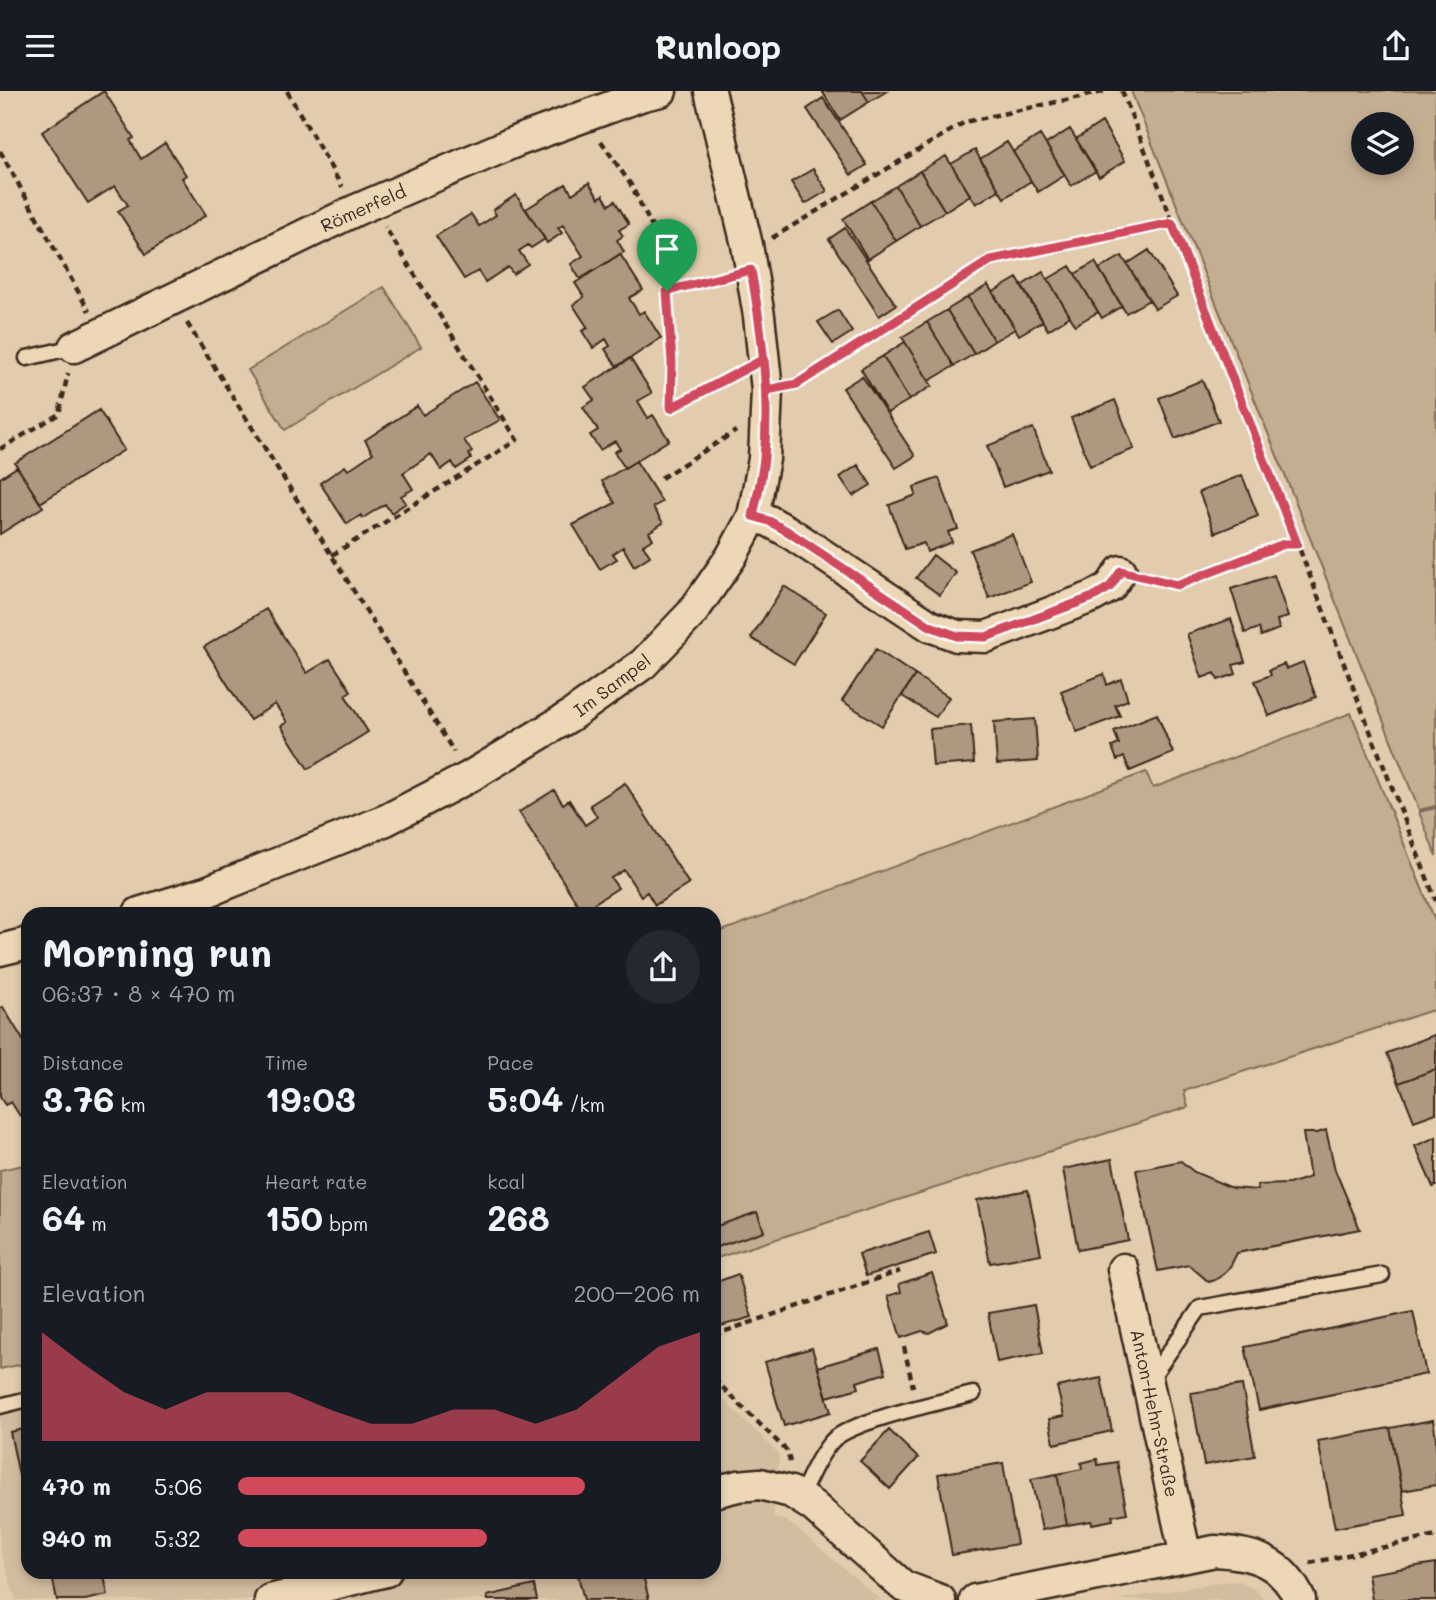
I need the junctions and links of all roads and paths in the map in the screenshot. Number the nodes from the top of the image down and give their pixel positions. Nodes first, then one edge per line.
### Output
1 (287, 91) edge
2 (661, 91) edge
3 (710, 91) edge
4 (1107, 91) edge
5 (1122, 91) edge
6 (584, 116) junction
7 (0, 151) edge
8 (363, 207) junction
9 (1172, 223) junction
10 (749, 258) junction
11 (667, 291) junction
12 (172, 299) junction
13 (101, 333) junction
14 (74, 347) junction
15 (27, 358) dead end
16 (764, 359) junction
17 (767, 401) junction
18 (0, 449) edge
19 (661, 478) dead end
20 (753, 516) junction
21 (1297, 544) junction
22 (332, 555) junction
23 (1121, 571) joint
24 (469, 777) junction
25 (1436, 901) edge
26 (158, 907) edge
27 (21, 945) edge
28 (0, 950) edge
29 (1123, 1269) dead end
30 (900, 1271) dead end
31 (1382, 1275) dead end
32 (721, 1333) edge
33 (904, 1347) dead end
34 (1148, 1383) junction
35 (721, 1386) edge
36 (973, 1394) dead end
37 (21, 1401) edge
38 (0, 1406) edge
39 (918, 1409) junction
40 (721, 1490) edge
41 (800, 1497) junction
42 (1436, 1536) edge
43 (1186, 1557) junction
44 (1278, 1570) junction
45 (352, 1579) edge
46 (270, 1600) edge
47 (940, 1600) edge
48 (975, 1600) edge
49 (1300, 1600) edge

1 - 8 path
2 - 6 street, Römerfeld
3 - 10 street, Im Sampel
4 - 10 path
5 - 9 path
6 - 8 street, Römerfeld
6 - 11 path
7 - 13 path
8 - 12 street, Römerfeld
8 - 22 path
9 - 17 path
9 - 21 path
10 - 11 path
10 - 16 street, Im Sampel
11 - 16 path
12 - 13 street, Römerfeld
12 - 22 path
13 - 14 street, Römerfeld
14 - 15 lane
14 - 18 path
16 - 17 street, Im Sampel
17 - 19 path
17 - 20 street, Im Sampel
20 - 23 street
20 - 24 street, Im Sampel
21 - 23 path
21 - 25 path
22 - 24 path
24 - 26 street, Im Sampel
27 - 28 street
29 - 34 street, Anton-Hehn-Straße
30 - 32 path
31 - 34 lane
33 - 39 path
34 - 43 street, Anton-Hehn-Straße
35 - 41 path
36 - 39 lane
37 - 38 lane
39 - 41 lane
40 - 41 street
41 - 47 street
42 - 44 path
43 - 44 street
43 - 48 street
44 - 49 street
45 - 46 street

